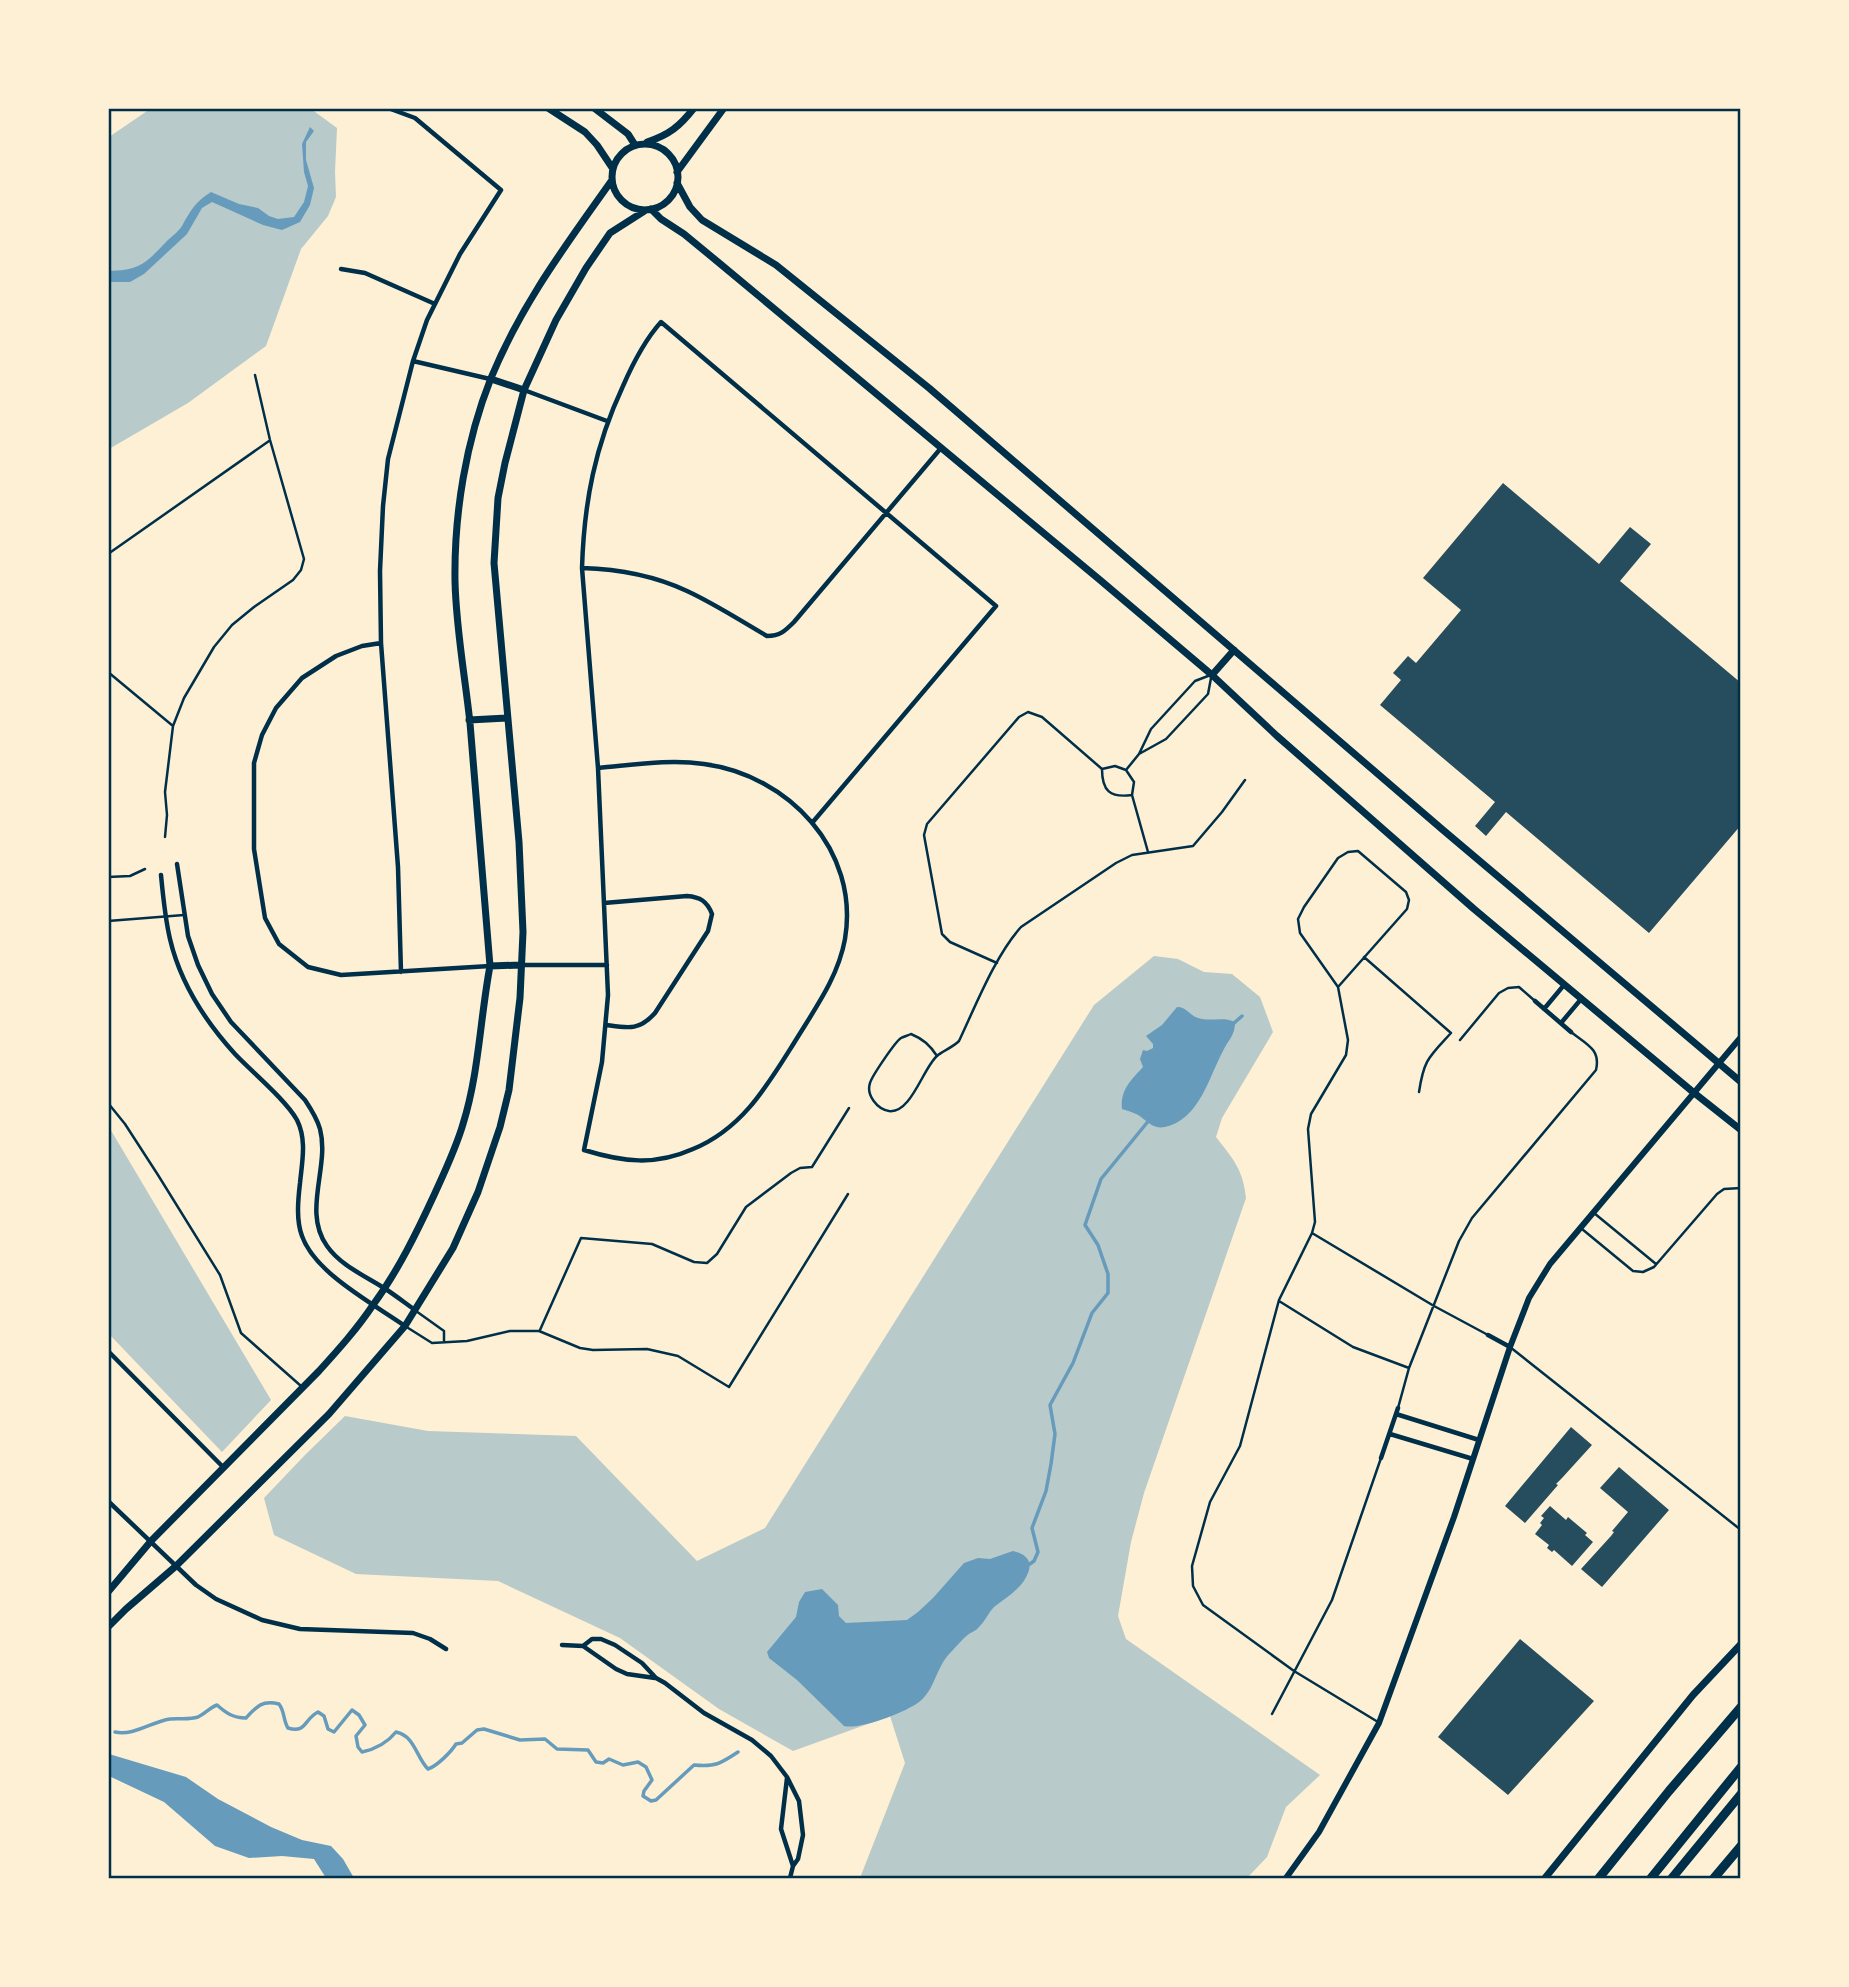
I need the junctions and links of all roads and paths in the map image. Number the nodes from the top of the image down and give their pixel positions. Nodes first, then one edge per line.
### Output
1 (388, 108) edge
2 (548, 108) edge
3 (594, 108) edge
4 (694, 108) edge
5 (724, 108) edge
6 (639, 144) junction
7 (613, 169) junction
8 (677, 173) junction
9 (612, 180) junction
10 (677, 183) junction
11 (648, 209) junction
12 (341, 270) dead end
13 (435, 304) junction
14 (413, 361) junction
15 (255, 375) dead end
16 (491, 379) junction
17 (524, 390) junction
18 (607, 421) junction
19 (270, 440) junction
20 (942, 447) junction
21 (887, 512) junction
22 (108, 554) edge
23 (583, 568) junction
24 (381, 643) junction
25 (1234, 650) junction
26 (108, 672) edge
27 (1212, 675) junction
28 (507, 718) junction
29 (469, 720) junction
30 (173, 726) junction
31 (1139, 754) junction
32 (598, 768) junction
33 (1102, 769) junction
34 (1126, 770) junction
35 (1245, 780) dead end
36 (1132, 794) junction
37 (812, 823) junction
38 (164, 837) dead end
39 (1149, 853) junction
40 (177, 864) dead end
41 (145, 869) dead end
42 (161, 875) dead end
43 (108, 877) edge
44 (604, 903) junction
45 (166, 915) junction
46 (184, 915) junction
47 (108, 921) edge
48 (1364, 957) junction
49 (997, 963) junction
50 (521, 965) junction
51 (607, 965) junction
52 (490, 966) junction
53 (401, 972) junction
54 (1565, 984) junction
55 (1338, 987) junction
56 (1582, 998) junction
57 (1535, 1001) joint
58 (1544, 1009) junction
59 (1561, 1023) junction
60 (606, 1025) junction
61 (1572, 1032) joint
62 (1741, 1037) edge
63 (1460, 1040) dead end
64 (937, 1056) junction
65 (1718, 1063) junction
66 (1741, 1082) edge
67 (1419, 1092) dead end
68 (1693, 1092) junction
69 (108, 1103) edge
70 (849, 1108) dead end
71 (1741, 1130) edge
72 (1741, 1188) edge
73 (848, 1194) dead end
74 (1593, 1212) junction
75 (1580, 1228) junction
76 (1312, 1233) junction
77 (1656, 1264) junction
78 (384, 1288) junction
79 (1279, 1300) junction
80 (374, 1304) junction
81 (1434, 1306) junction
82 (416, 1311) junction
83 (405, 1326) junction
84 (539, 1331) junction
85 (1488, 1335) joint
86 (444, 1342) junction
87 (1510, 1347) junction
88 (108, 1351) edge
89 (1409, 1368) junction
90 (302, 1388) junction
91 (1397, 1411) junction
92 (1390, 1434) junction
93 (1479, 1440) junction
94 (1381, 1458) joint
95 (1473, 1459) junction
96 (224, 1468) junction
97 (108, 1501) edge
98 (1741, 1530) edge
99 (151, 1541) junction
100 (176, 1566) junction
101 (108, 1592) edge
102 (108, 1627) edge
103 (1741, 1644) edge
104 (562, 1645) dead end
105 (583, 1646) junction
106 (446, 1648) dead end
107 (1294, 1671) junction
108 (656, 1678) junction
109 (1741, 1707) edge
110 (1272, 1714) dead end
111 (1379, 1723) junction
112 (1741, 1767) edge
113 (787, 1777) junction
114 (1741, 1794) edge
115 (1741, 1846) edge
116 (793, 1866) junction
117 (790, 1878) edge
118 (1286, 1878) edge
119 (1545, 1878) edge
120 (1599, 1878) edge
121 (1651, 1878) edge
122 (1672, 1878) edge
123 (1714, 1878) edge

1 - 13 street
2 - 7 main road
3 - 6 main road
4 - 6 main road
5 - 8 main road
6 - 7 main road
6 - 8 main road
7 - 9 main road
8 - 10 main road
9 - 11 main road
9 - 16 main road
10 - 11 main road
10 - 25 main road
11 - 17 main road
11 - 20 main road
12 - 13 street
13 - 14 street
14 - 16 street
14 - 24 street
15 - 19 lane
16 - 17 main road
16 - 29 main road
17 - 18 street
17 - 28 main road
18 - 21 street
18 - 23 street
19 - 22 lane
19 - 30 lane
20 - 21 street
20 - 27 main road
21 - 23 street
21 - 37 street
23 - 32 street
24 - 53 street
24 - 53 street
25 - 27 main road
25 - 65 main road
26 - 30 lane
27 - 31 lane
27 - 31 lane
27 - 54 main road
28 - 29 main road
28 - 50 main road
29 - 52 main road
30 - 38 lane
31 - 34 lane
32 - 37 street
32 - 44 street
33 - 34 lane
33 - 36 lane
33 - 49 lane
34 - 36 lane
35 - 39 lane
36 - 39 lane
37 - 60 street
39 - 49 lane
40 - 46 street
41 - 43 lane
42 - 45 street
44 - 51 street
44 - 60 street
45 - 46 lane
45 - 47 lane
45 - 80 street
46 - 78 street
48 - 55 lane
48 - 55 lane
48 - 67 lane
49 - 64 lane
50 - 51 street
50 - 52 main road
50 - 82 main road
51 - 60 street
52 - 53 street
52 - 78 main road
54 - 56 main road
54 - 58 street
55 - 76 lane
56 - 59 street
56 - 68 main road
57 - 58 street
57 - 63 lane
58 - 59 street
59 - 61 street
61 - 81 lane
62 - 65 street
64 - 64 lane
65 - 66 main road
65 - 68 street
68 - 71 main road
68 - 74 street
69 - 90 lane
70 - 84 lane
72 - 77 lane
73 - 84 lane
74 - 75 street
74 - 77 lane
75 - 77 lane
75 - 87 street
76 - 79 lane
76 - 81 lane
78 - 80 main road
78 - 82 street
79 - 89 lane
79 - 107 lane
80 - 83 street
80 - 90 main road
81 - 85 lane
81 - 89 lane
82 - 83 main road
82 - 86 lane
83 - 86 lane
83 - 100 main road
84 - 86 lane
85 - 87 street
87 - 93 street
87 - 98 lane
88 - 96 street
89 - 91 lane
90 - 96 main road
91 - 92 street
91 - 93 street
92 - 94 street
92 - 95 street
93 - 95 street
94 - 107 lane
95 - 111 street
96 - 99 main road
97 - 99 street
99 - 100 street
99 - 101 main road
100 - 102 main road
100 - 106 street
103 - 119 main road
104 - 105 street
105 - 108 street
105 - 108 street
107 - 110 lane
107 - 111 lane
108 - 113 street
109 - 120 highway
111 - 118 street
112 - 121 highway
113 - 116 street
113 - 116 street
114 - 122 highway
115 - 123 highway
116 - 117 street

